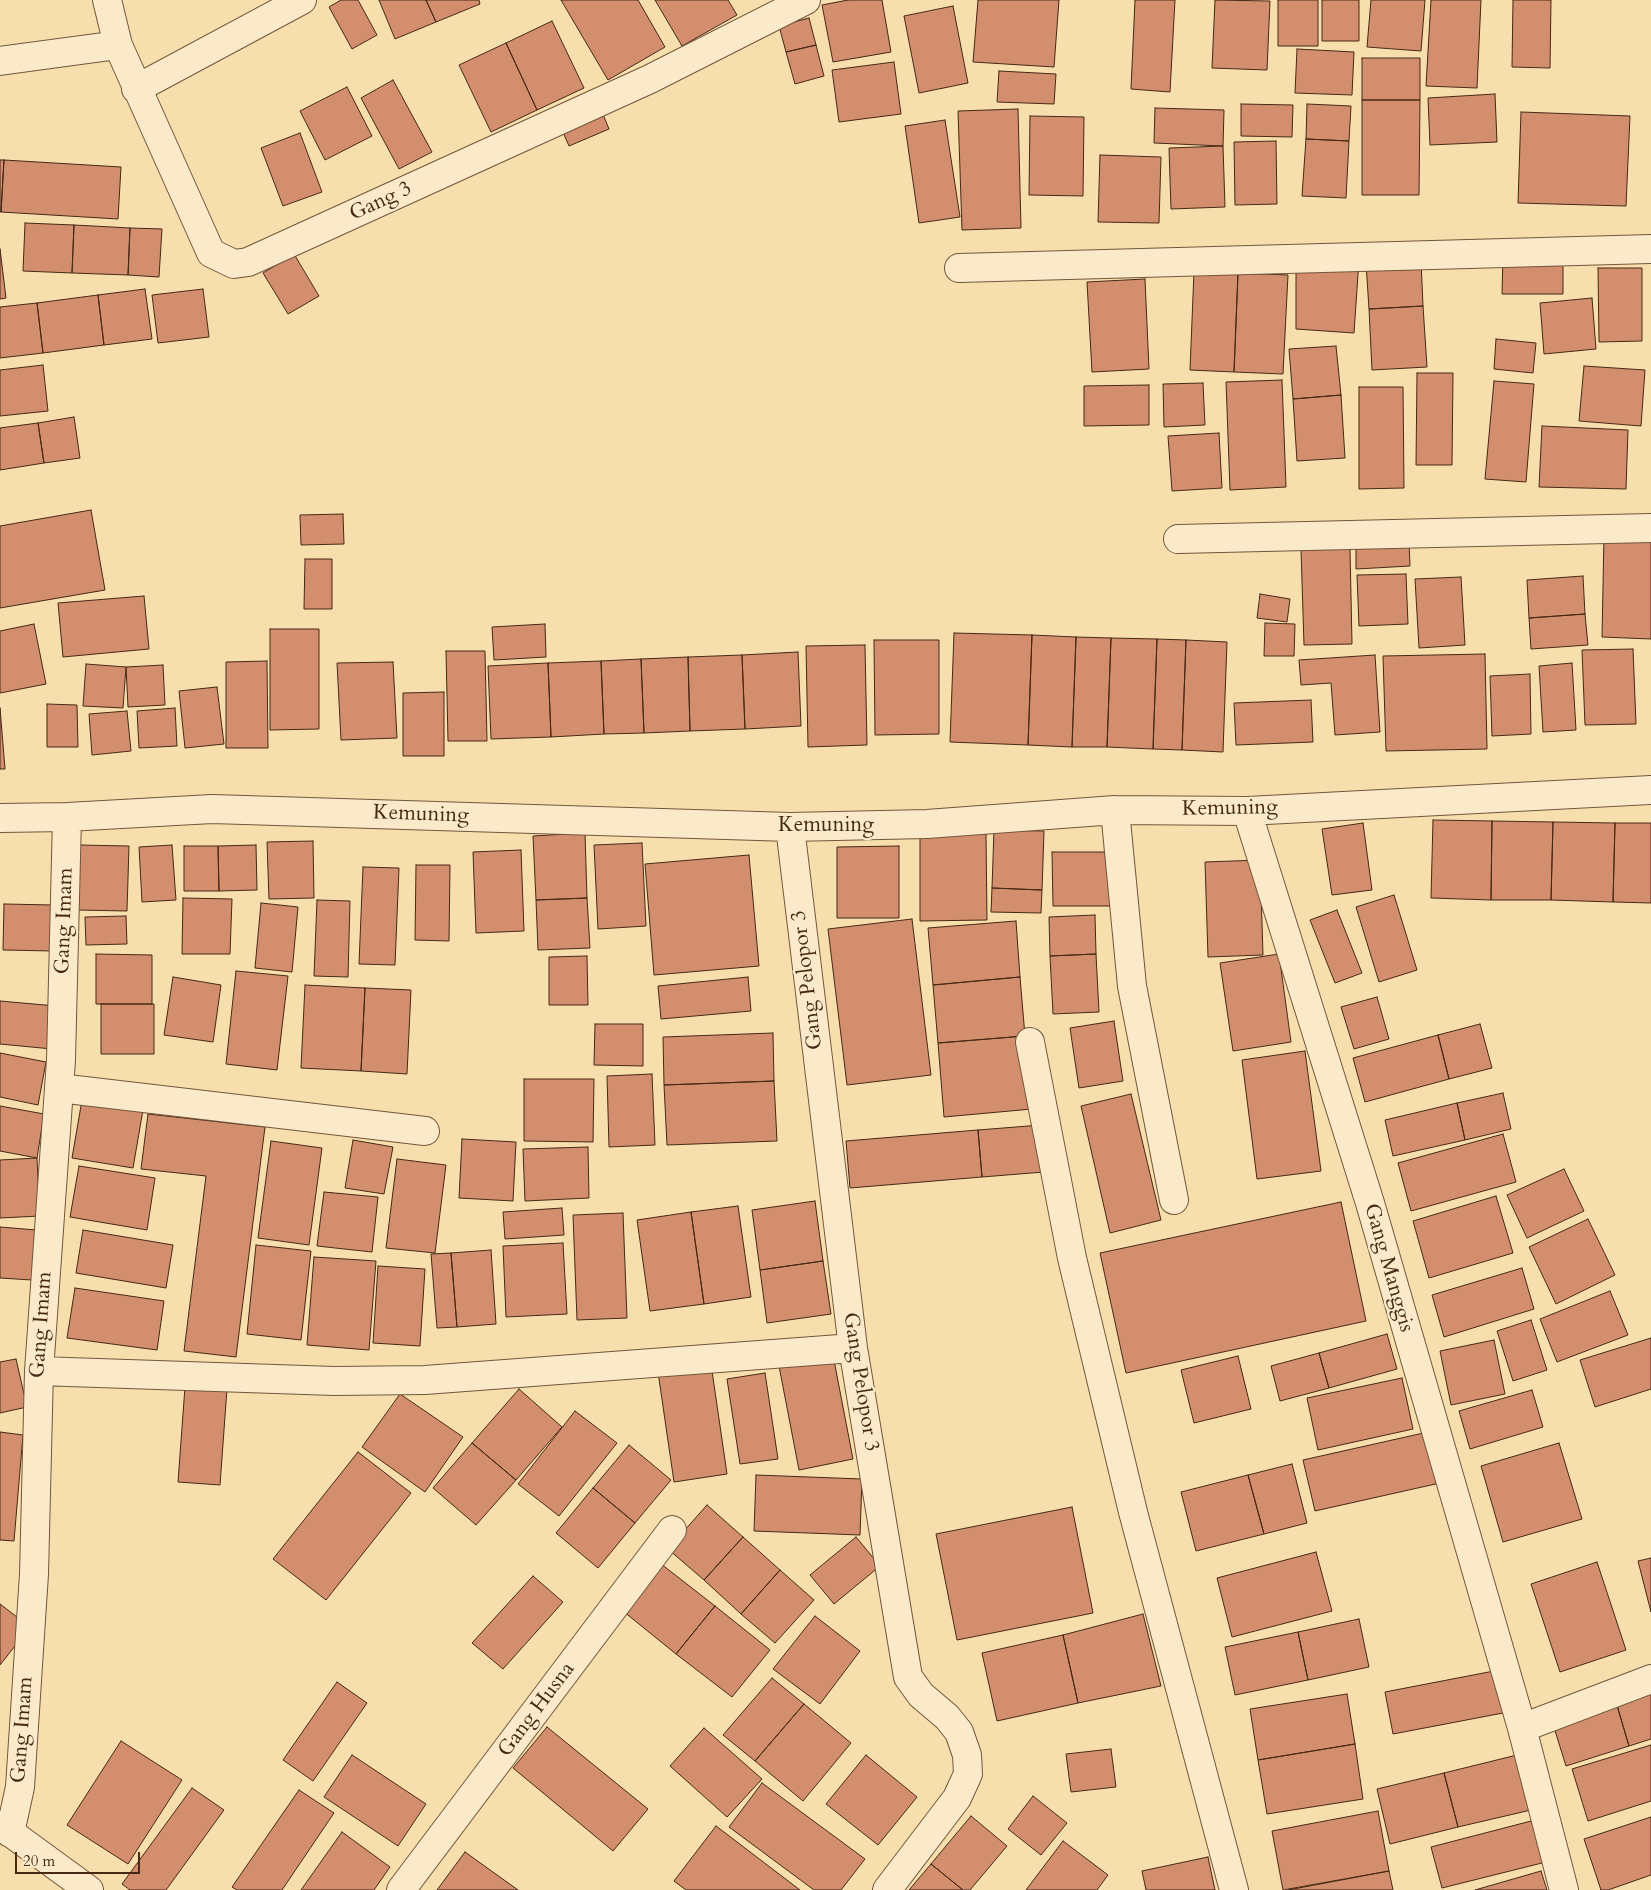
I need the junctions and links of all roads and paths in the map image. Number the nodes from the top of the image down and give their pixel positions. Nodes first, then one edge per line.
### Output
1 (107, 0) edge
2 (302, 0) edge
3 (800, 2) edge
4 (118, 46) junction
5 (0, 61) edge
6 (136, 89) junction
7 (1651, 248) edge
8 (959, 268) dead end
9 (1651, 528) edge
10 (1178, 539) dead end
11 (1651, 790) edge
12 (1115, 810) junction
13 (1247, 811) junction
14 (67, 817) junction
15 (0, 818) edge
16 (790, 827) junction
17 (1030, 1042) dead end
18 (59, 1088) junction
19 (425, 1131) dead end
20 (1174, 1200) dead end
21 (853, 1348) junction
22 (39, 1371) junction
23 (672, 1530) dead end
24 (1651, 1679) edge
25 (1522, 1728) junction
26 (5, 1829) edge
27 (89, 1890) edge
28 (401, 1890) edge
29 (887, 1890) edge
30 (1234, 1890) edge
31 (1564, 1890) edge

1 - 4 street, Gang 3
2 - 6 street
3 - 6 street, Gang 3
4 - 5 street
4 - 6 street, Gang 3
7 - 8 street
9 - 10 street
11 - 13 street, Kemuning
12 - 13 street, Kemuning
12 - 16 street, Kemuning
12 - 20 street
13 - 25 street, Gang Manggis
14 - 15 street, Kemuning
14 - 16 street, Kemuning
14 - 18 street, Gang Imam
16 - 21 street, Gang Pelopor 3
17 - 30 street
18 - 19 street
18 - 22 street, Gang Imam
21 - 22 street
21 - 29 street, Gang Pelopor 3
22 - 26 street, Gang Imam
23 - 28 street, Gang Husna
24 - 25 street
25 - 31 street, Gang Manggis
26 - 27 street

